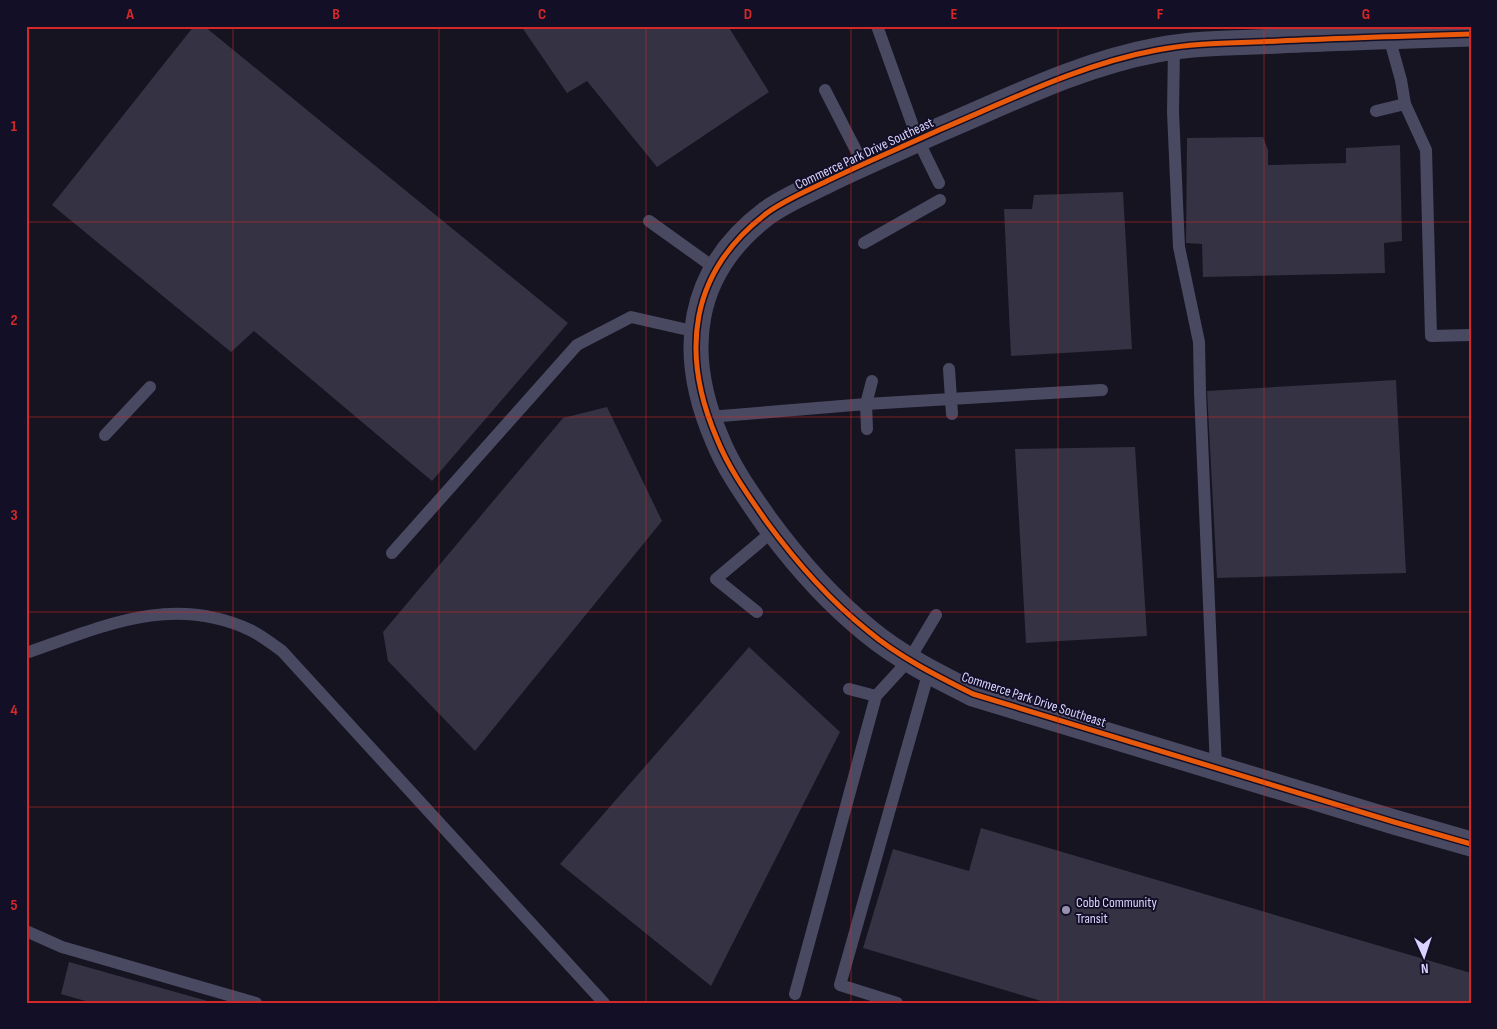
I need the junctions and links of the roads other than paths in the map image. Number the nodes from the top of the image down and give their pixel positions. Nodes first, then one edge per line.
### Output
1 (877, 26) edge
2 (1250, 34) edge
3 (1471, 34) edge
4 (1389, 37) junction
5 (1174, 48) junction
6 (825, 90) dead end
7 (1405, 104) junction
8 (1376, 111) dead end
9 (918, 140) junction
10 (863, 164) junction
11 (939, 183) dead end
12 (940, 200) dead end
13 (649, 221) dead end
14 (864, 243) dead end
15 (716, 269) junction
16 (697, 332) junction
17 (1471, 335) edge
18 (949, 369) dead end
19 (872, 381) dead end
20 (150, 387) dead end
21 (1102, 390) dead end
22 (951, 399) junction
23 (866, 404) junction
24 (952, 414) dead end
25 (709, 417) junction
26 (867, 429) dead end
27 (105, 435) dead end
28 (773, 530) junction
29 (392, 553) dead end
30 (757, 612) dead end
31 (936, 615) dead end
32 (26, 653) edge
33 (919, 665) junction
34 (849, 689) dead end
35 (876, 696) junction
36 (1216, 768) junction
37 (1471, 844) edge
38 (26, 931) edge
39 (794, 994) dead end
40 (256, 1003) edge
41 (604, 1003) edge
42 (897, 1003) edge

1 - 9 lane
2 - 4 street, Commerce Park Drive Southeast
2 - 5 street, Commerce Park Drive Southeast
3 - 4 street, Commerce Park Drive Southeast
4 - 7 lane
5 - 9 street, Commerce Park Drive Southeast
5 - 36 lane
6 - 10 lane
7 - 8 lane
7 - 17 lane
9 - 10 street, Commerce Park Drive Southeast
9 - 11 lane
10 - 15 street, Commerce Park Drive Southeast
12 - 14 lane
13 - 15 lane
15 - 16 street, Commerce Park Drive Southeast
16 - 25 street, Commerce Park Drive Southeast
16 - 29 lane
18 - 22 lane
19 - 23 lane
20 - 27 lane
21 - 22 lane
22 - 23 lane
22 - 24 lane
23 - 25 lane
23 - 26 lane
25 - 28 street, Commerce Park Drive Southeast
28 - 30 lane
28 - 33 street, Commerce Park Drive Southeast
31 - 33 lane
32 - 41 lane
33 - 35 lane
33 - 36 street, Commerce Park Drive Southeast
33 - 42 lane
34 - 35 lane
35 - 39 lane
36 - 37 street, Commerce Park Drive Southeast
38 - 40 lane

